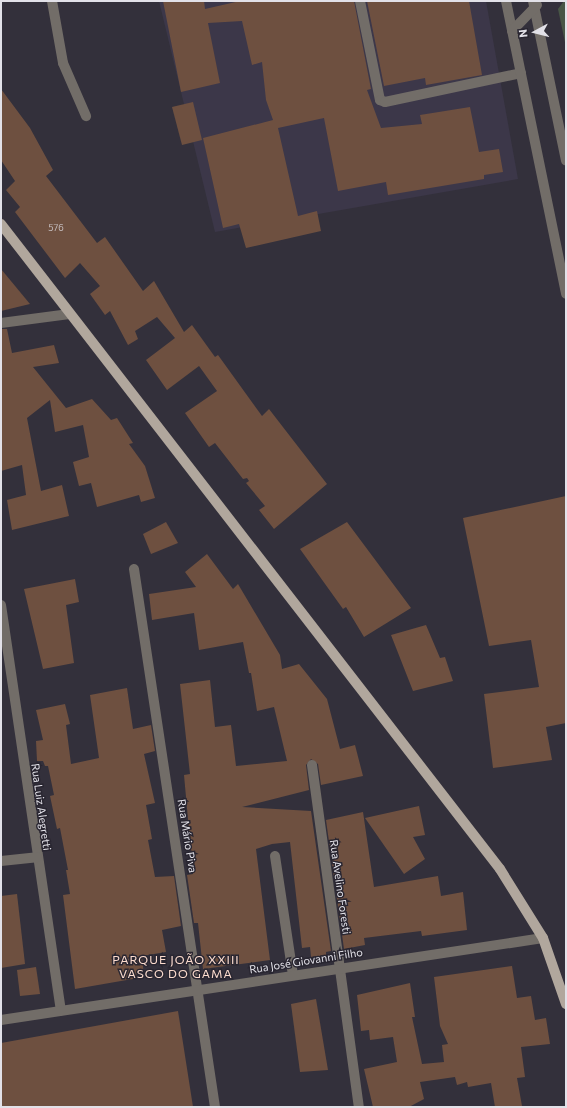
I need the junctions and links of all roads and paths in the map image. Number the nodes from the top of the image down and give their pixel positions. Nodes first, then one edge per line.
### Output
1 (52, 1) edge
2 (360, 1) edge
3 (506, 1) edge
4 (536, 4) edge
5 (512, 31) junction
6 (521, 73) junction
7 (86, 116) dead end
8 (566, 161) edge
9 (1, 224) edge
10 (566, 294) edge
11 (69, 314) junction
12 (1, 323) edge
13 (134, 569) dead end
14 (1, 606) edge
15 (6, 675) edge
16 (312, 764) dead end
17 (275, 856) dead end
18 (36, 857) junction
19 (1, 861) edge
20 (543, 938) junction
21 (339, 968) junction
22 (293, 975) junction
23 (199, 990) junction
24 (566, 1004) edge
25 (61, 1011) junction
26 (1, 1020) edge
27 (215, 1107) edge
28 (359, 1107) edge

1 - 7 street
2 - 6 street
3 - 5 street
4 - 5 street
4 - 8 street
5 - 6 street
6 - 10 street
9 - 11 main road
11 - 12 street
11 - 20 main road
13 - 23 street, Rua Mário Piva
14 - 15 street, Rua Luiz Alegretti
15 - 18 street, Rua Luiz Alegretti
16 - 21 street, Rua Avelino Foresti
17 - 22 street
18 - 19 street
18 - 25 street, Rua Luiz Alegretti
20 - 21 street, Rua José Giovanni Filho
20 - 24 main road
21 - 22 street, Rua José Giovanni Filho
21 - 28 street, Rua Avelino Foresti
22 - 23 street, Rua José Giovanni Filho
23 - 25 street, Rua José Giovanni Filho
23 - 27 street, Rua Mário Piva
25 - 26 street, Rua José Giovanni Filho

